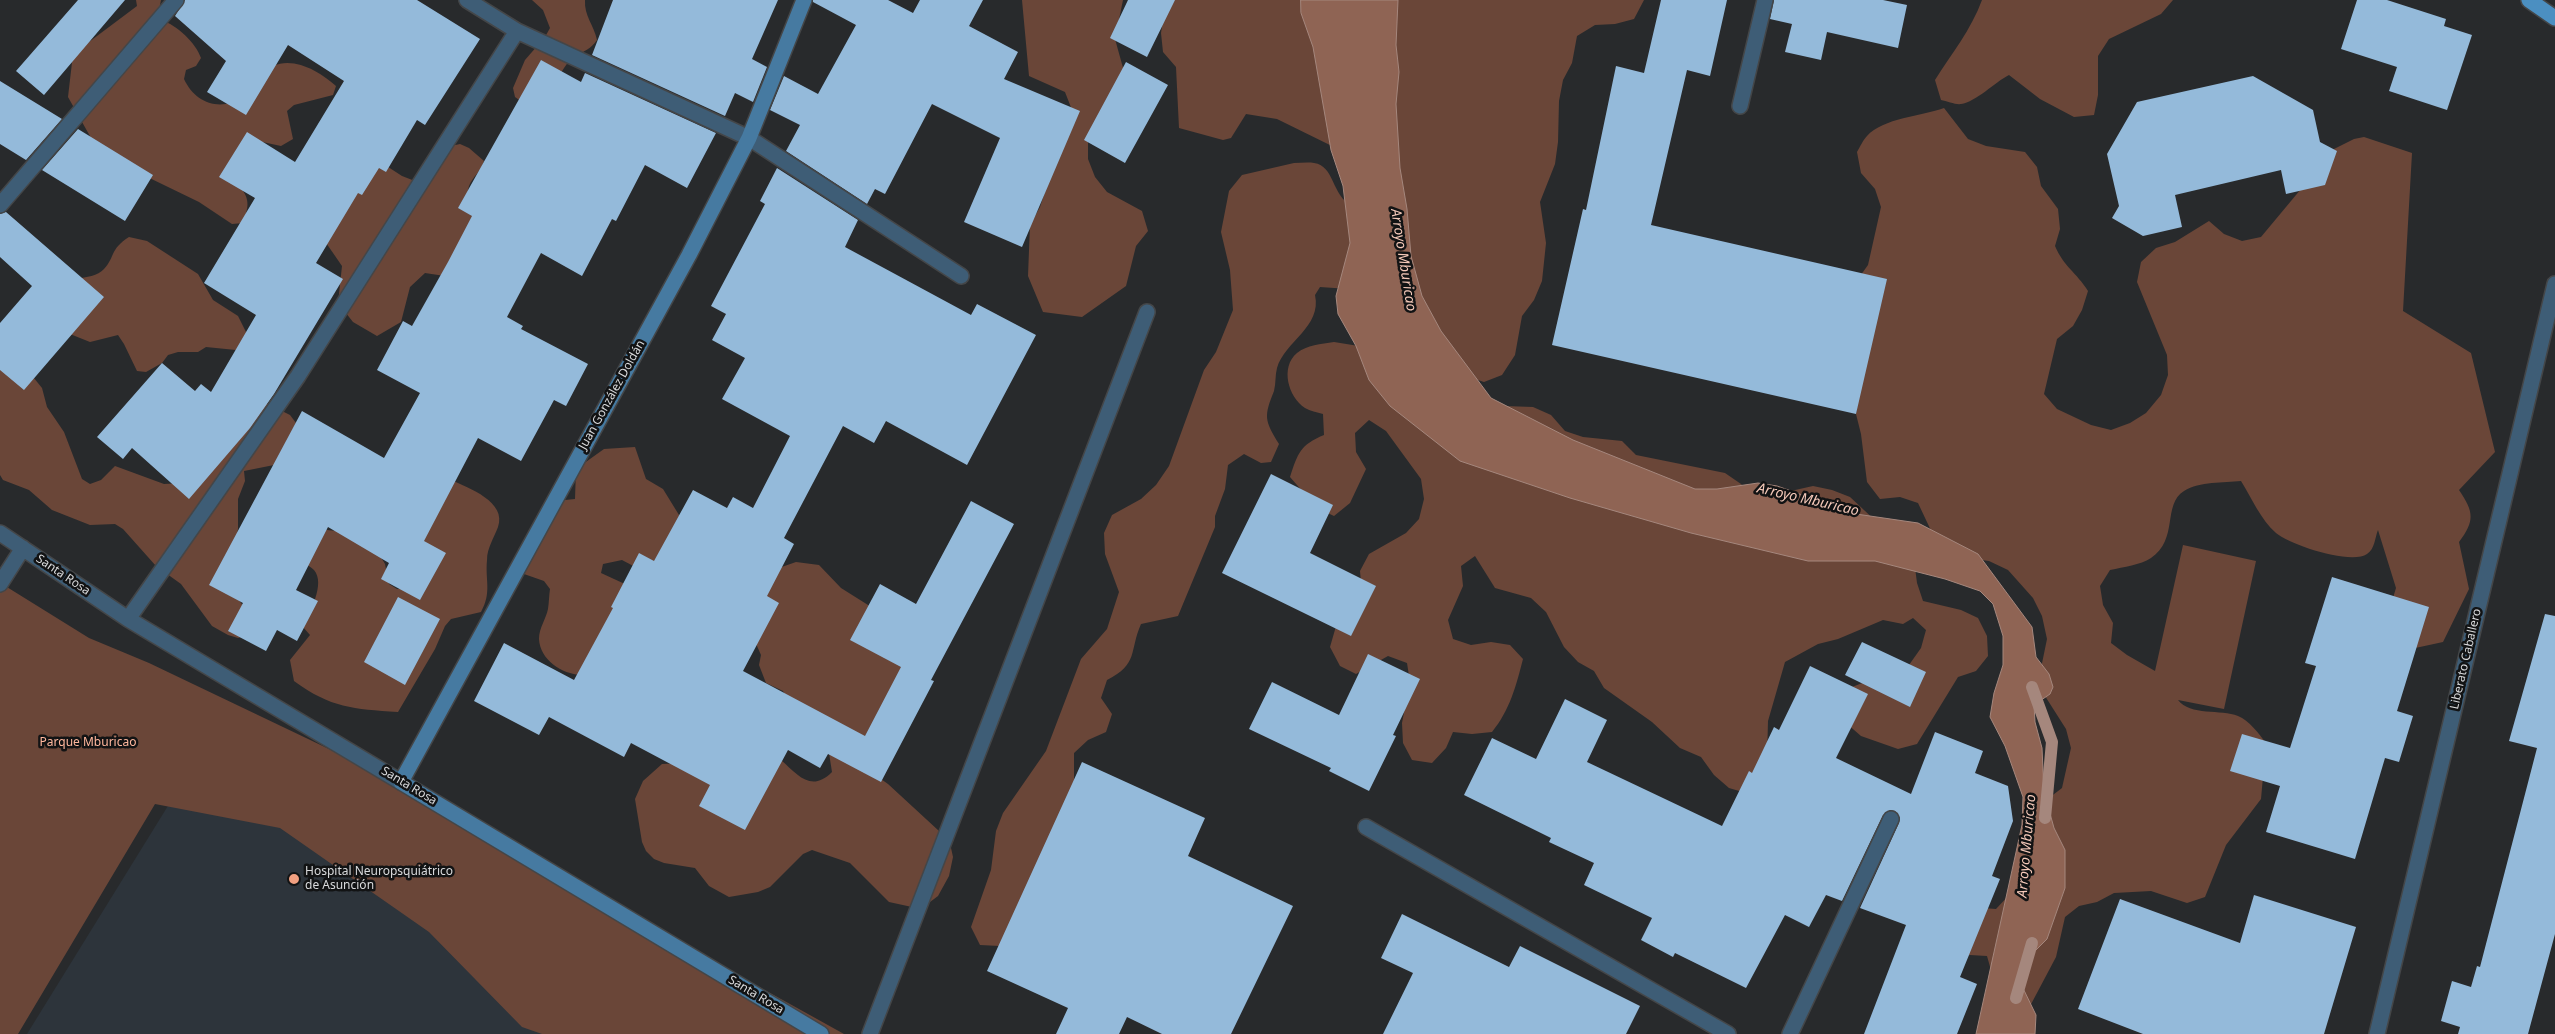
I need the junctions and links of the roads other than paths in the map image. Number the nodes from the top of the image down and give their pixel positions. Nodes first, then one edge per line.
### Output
1 (176, 0) edge
2 (468, 0) edge
3 (804, 0) edge
4 (1765, 0) edge
5 (2529, 0) edge
6 (2555, 18) edge
7 (517, 30) junction
8 (1740, 106) dead end
9 (749, 138) junction
10 (0, 205) edge
11 (961, 276) dead end
12 (2555, 284) edge
13 (1147, 312) dead end
14 (0, 533) edge
15 (23, 548) junction
16 (0, 584) edge
17 (128, 619) junction
18 (401, 782) junction
19 (1891, 819) dead end
20 (1366, 827) dead end
21 (821, 1034) edge
22 (870, 1034) edge
23 (1728, 1034) edge
24 (1790, 1034) edge
25 (2377, 1034) edge

1 - 10 street
2 - 7 street
3 - 9 street, Juan González Doldán
4 - 8 street
5 - 6 main road
7 - 9 street
7 - 17 street
9 - 11 street
9 - 18 street, Juan González Doldán
12 - 25 street, Liberato Caballero
13 - 22 street
14 - 15 street, Santa Rosa
15 - 16 street
15 - 17 street, Santa Rosa
17 - 18 street, Santa Rosa
18 - 21 street, Santa Rosa
19 - 24 street
20 - 23 street

